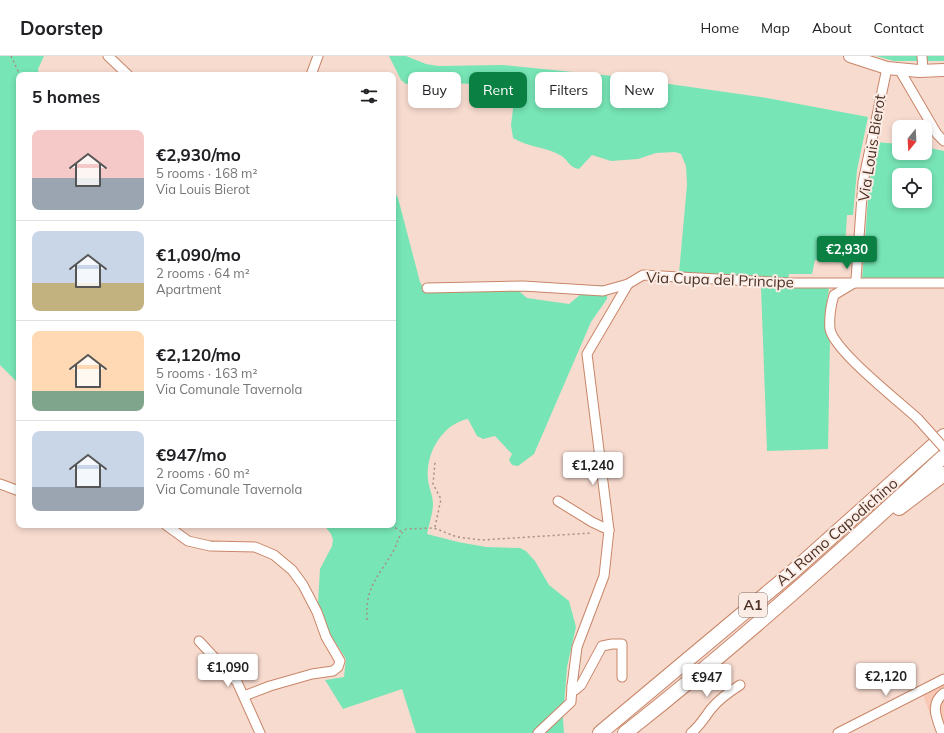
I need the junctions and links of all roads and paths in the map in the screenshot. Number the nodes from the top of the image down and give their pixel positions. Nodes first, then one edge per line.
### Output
1 (11, 56) edge
2 (108, 56) edge
3 (318, 56) edge
4 (850, 56) edge
5 (922, 56) edge
6 (893, 69) junction
7 (944, 70) edge
8 (923, 71) junction
9 (19, 72) edge
10 (125, 72) edge
11 (312, 72) edge
12 (944, 141) edge
13 (854, 283) junction
14 (944, 283) edge
15 (628, 284) junction
16 (426, 288) dead end
17 (944, 425) edge
18 (944, 436) edge
19 (944, 448) edge
20 (944, 456) edge
21 (435, 462) dead end
22 (904, 473) junction
23 (944, 474) edge
24 (0, 484) edge
25 (16, 489) edge
26 (558, 501) dead end
27 (874, 522) junction
28 (170, 528) edge
29 (396, 528) edge
30 (434, 528) junction
31 (609, 530) junction
32 (402, 532) junction
33 (367, 620) dead end
34 (199, 641) dead end
35 (622, 677) dead end
36 (944, 679) edge
37 (740, 685) dead end
38 (574, 688) junction
39 (944, 693) edge
40 (244, 696) junction
41 (260, 733) edge
42 (538, 733) edge
43 (600, 733) edge
44 (625, 733) edge
45 (690, 733) edge
46 (838, 733) edge
47 (942, 733) edge

1 - 9 path
2 - 10 street
3 - 11 street
4 - 6 main road
5 - 8 street
6 - 8 main road
6 - 12 street
6 - 13 street, Via Louis Bierot
7 - 8 main road
13 - 14 street, Via Cupa del Principe
13 - 15 street, Via Cupa del Principe
13 - 19 street, bridge
15 - 16 street, Via Cupa del Principe
15 - 31 street
17 - 22 highway
18 - 22 highway, A1 Ramo Capodichino / A1
20 - 27 highway, A1 Ramo Capodichino / A1
21 - 30 path
22 - 43 highway, A1 Ramo Capodichino / A1
23 - 27 highway
24 - 25 street
26 - 31 street
27 - 44 highway, A1 Ramo Capodichino / A1
28 - 40 street
29 - 32 path
30 - 31 path
30 - 32 path
31 - 38 street
32 - 33 path
34 - 40 street
35 - 38 street
36 - 46 street
37 - 45 street
38 - 42 street
39 - 47 street
40 - 41 street

